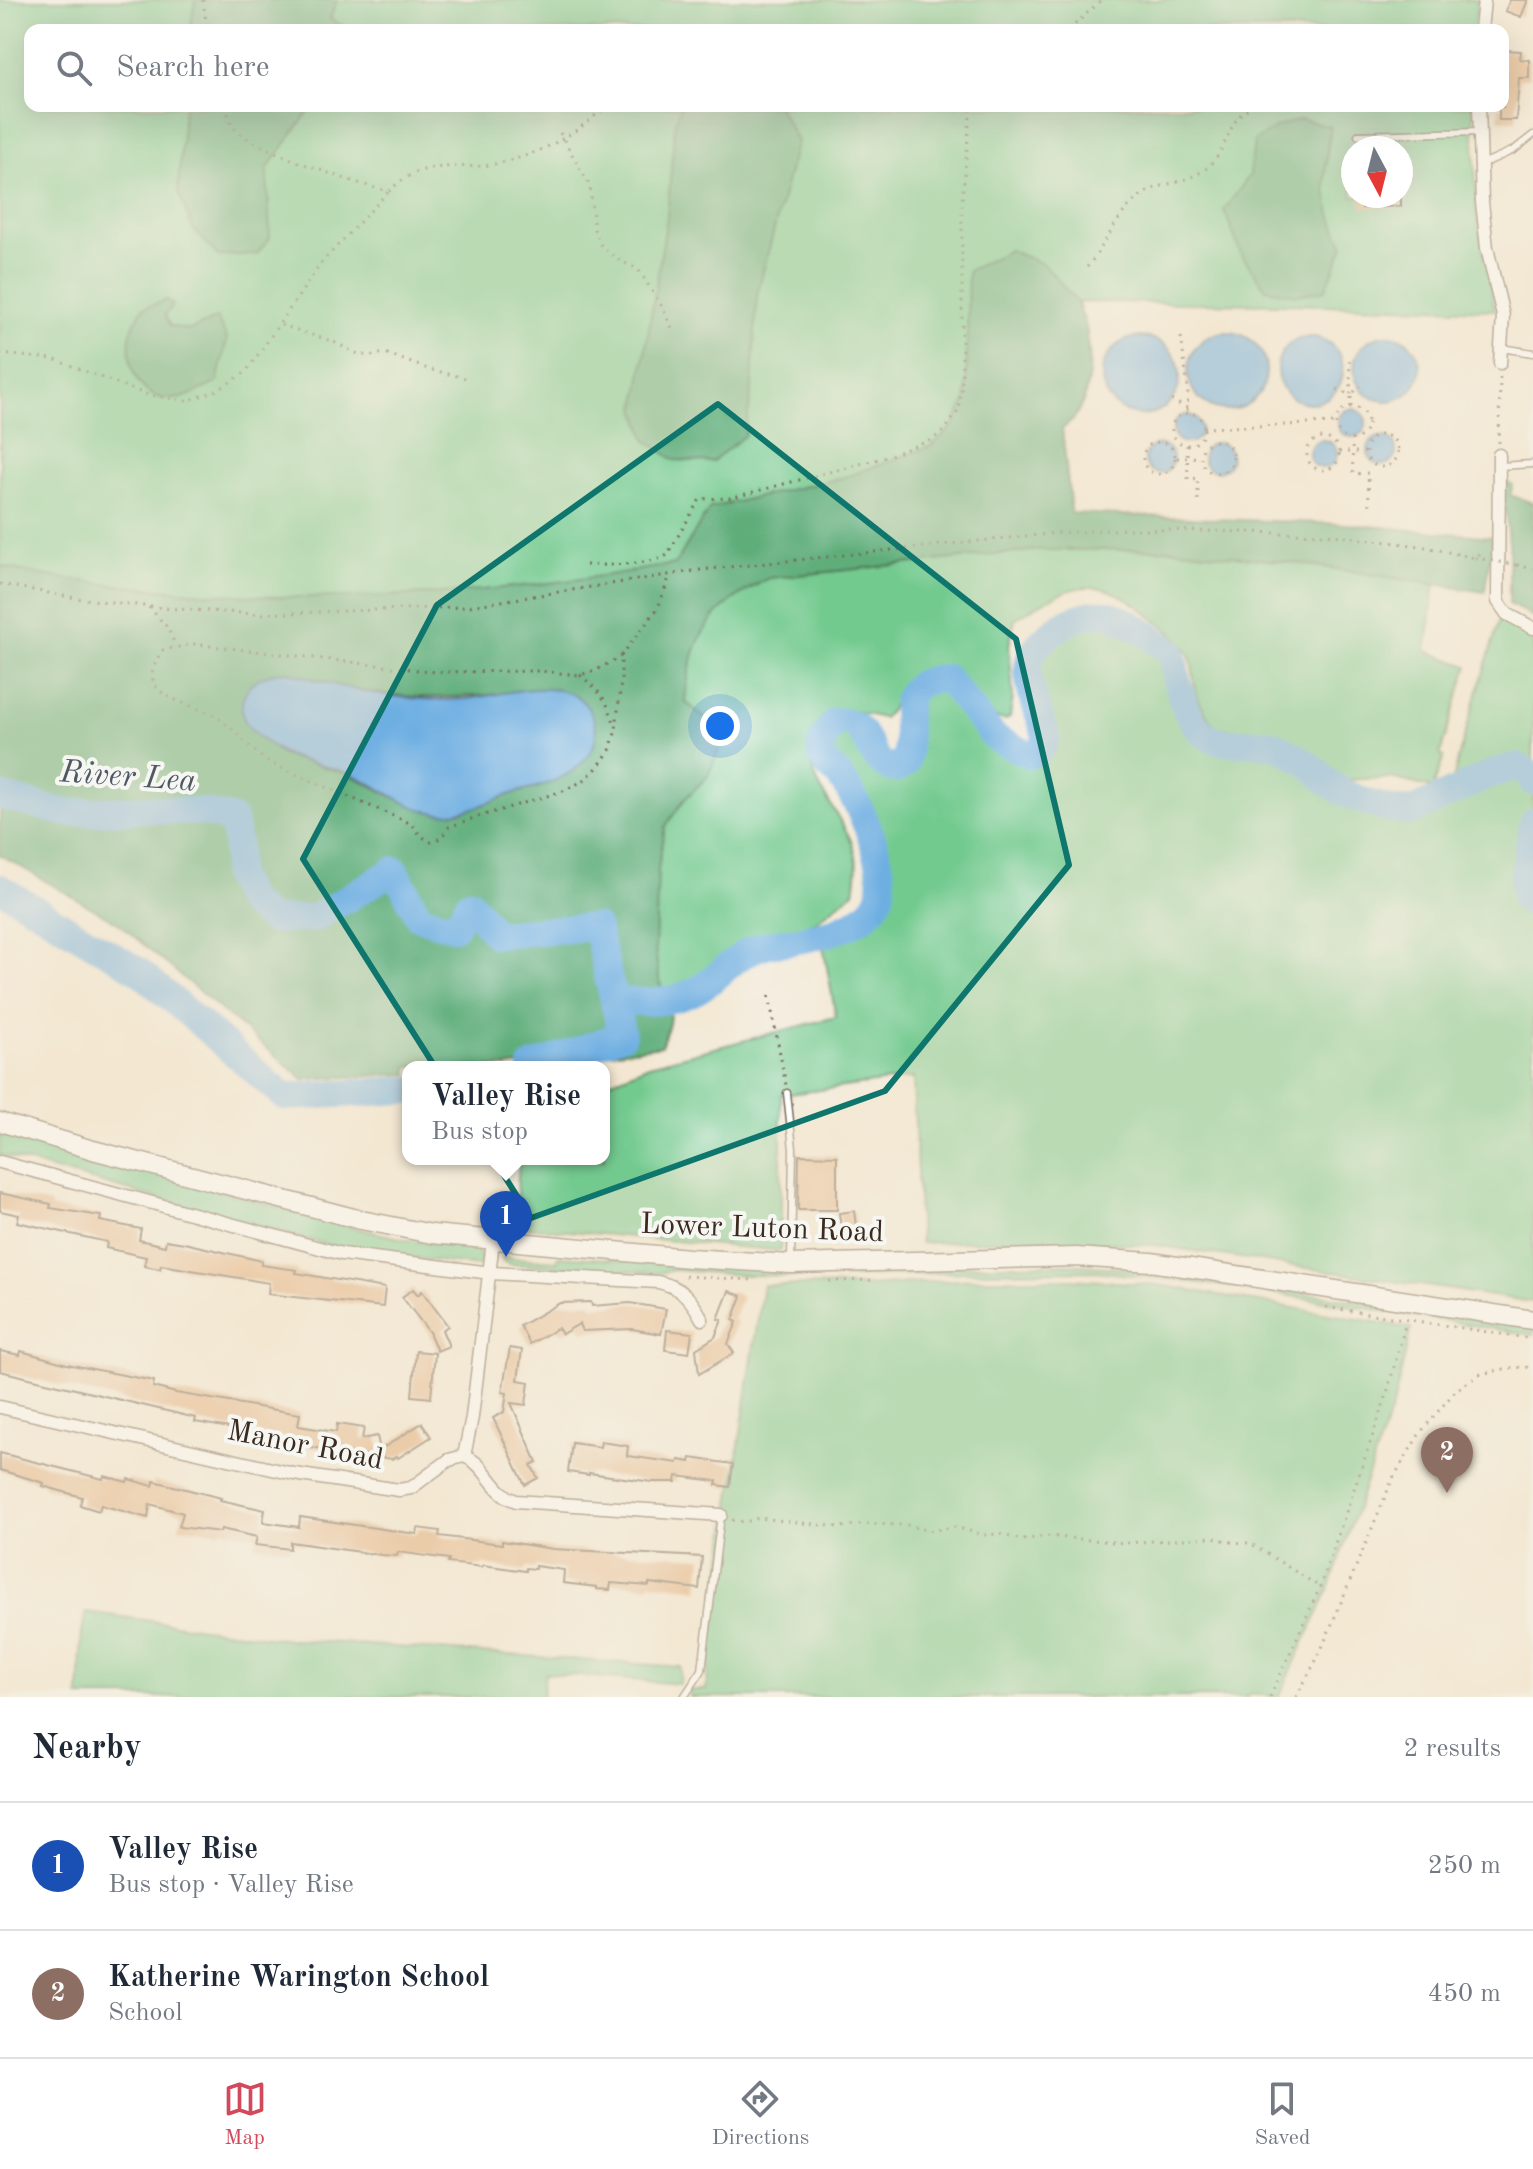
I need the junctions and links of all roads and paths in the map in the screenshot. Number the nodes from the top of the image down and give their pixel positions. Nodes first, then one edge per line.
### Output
1 (203, 0) edge
2 (1101, 0) edge
3 (1484, 0) edge
4 (206, 24) edge
5 (1075, 24) edge
6 (1482, 24) edge
7 (228, 112) edge
8 (599, 112) edge
9 (970, 112) edge
10 (1243, 112) edge
11 (1479, 112) edge
12 (1480, 132) junction
13 (560, 133) dead end
14 (1358, 135) dead end
15 (1533, 135) edge
16 (564, 140) junction
17 (1480, 165) junction
18 (389, 191) junction
19 (1087, 267) dead end
20 (280, 325) junction
21 (672, 328) dead end
22 (1181, 337) dead end
23 (1501, 348) junction
24 (1533, 353) edge
25 (0, 354) edge
26 (1349, 356) dead end
27 (1500, 363) joint
28 (470, 379) dead end
29 (1360, 386) dead end
30 (1337, 389) dead end
31 (1351, 395) junction
32 (1171, 400) dead end
33 (1351, 407) junction
34 (1187, 410) junction
35 (1336, 423) junction
36 (1203, 428) junction
37 (1352, 439) junction
38 (1187, 445) junction
39 (1339, 452) junction
40 (1365, 452) junction
41 (1352, 453) junction
42 (1187, 457) junction
43 (1201, 457) junction
44 (1175, 458) junction
45 (1499, 460) junction
46 (1533, 464) edge
47 (1198, 502) dead end
48 (1369, 505) dead end
49 (586, 565) dead end
50 (1533, 569) edge
51 (670, 575) junction
52 (0, 584) edge
53 (148, 606) junction
54 (1533, 628) edge
55 (176, 646) junction
56 (621, 656) junction
57 (580, 675) junction
58 (616, 730) junction
59 (769, 996) dead end
60 (787, 1093) joint
61 (0, 1122) edge
62 (0, 1162) edge
63 (493, 1241) junction
64 (791, 1264) junction
65 (491, 1273) junction
66 (888, 1279) dead end
67 (752, 1280) dead end
68 (821, 1281) dead end
69 (658, 1282) junction
70 (1316, 1306) dead end
71 (702, 1319) dead end
72 (1407, 1320) junction
73 (1533, 1320) edge
74 (1533, 1339) edge
75 (1533, 1367) edge
76 (0, 1407) edge
77 (464, 1456) junction
78 (721, 1515) junction
79 (1320, 1587) junction
80 (684, 1697) edge
81 (1270, 1697) edge
82 (1296, 1697) edge

1 - 4 path
2 - 5 path
3 - 6 street
7 - 18 path
8 - 16 path
9 - 49 path
10 - 19 path
11 - 12 street
12 - 14 lane
12 - 17 street
13 - 16 path
15 - 17 lane
16 - 18 path
16 - 21 path
17 - 23 street
18 - 20 path
20 - 25 path
20 - 28 path
22 - 34 path
23 - 24 lane
23 - 27 street
26 - 31 path
27 - 45 path
29 - 31 path
30 - 31 path
31 - 33 path
32 - 34 path
33 - 35 path
33 - 37 path
34 - 36 path
34 - 38 path
35 - 36 path
35 - 37 path
36 - 38 path
37 - 41 path
38 - 42 path
39 - 39 path
39 - 41 path
40 - 40 path
40 - 41 path
41 - 48 path
42 - 43 path
42 - 44 path
42 - 47 path
43 - 43 path
44 - 44 path
45 - 46 lane
45 - 54 street
50 - 51 path, bridge
51 - 53 path
51 - 56 path
52 - 53 path
53 - 55 path
55 - 57 path
55 - 58 path
56 - 57 path
56 - 58 path
57 - 58 path
59 - 60 path
60 - 64 lane
61 - 63 main road, Lower Luton Road
62 - 65 street, Lower Luton Road
63 - 64 main road, Lower Luton Road
63 - 65 street
64 - 73 main road, Lower Luton Road
65 - 69 street, Lower Luton Road
65 - 77 street
66 - 68 path
67 - 69 path
69 - 71 street, Lower Luton Road
70 - 72 path
72 - 74 path
72 - 79 path
75 - 82 path
76 - 77 street, Manor Road
77 - 78 street
78 - 79 path
78 - 80 lane
79 - 81 path

